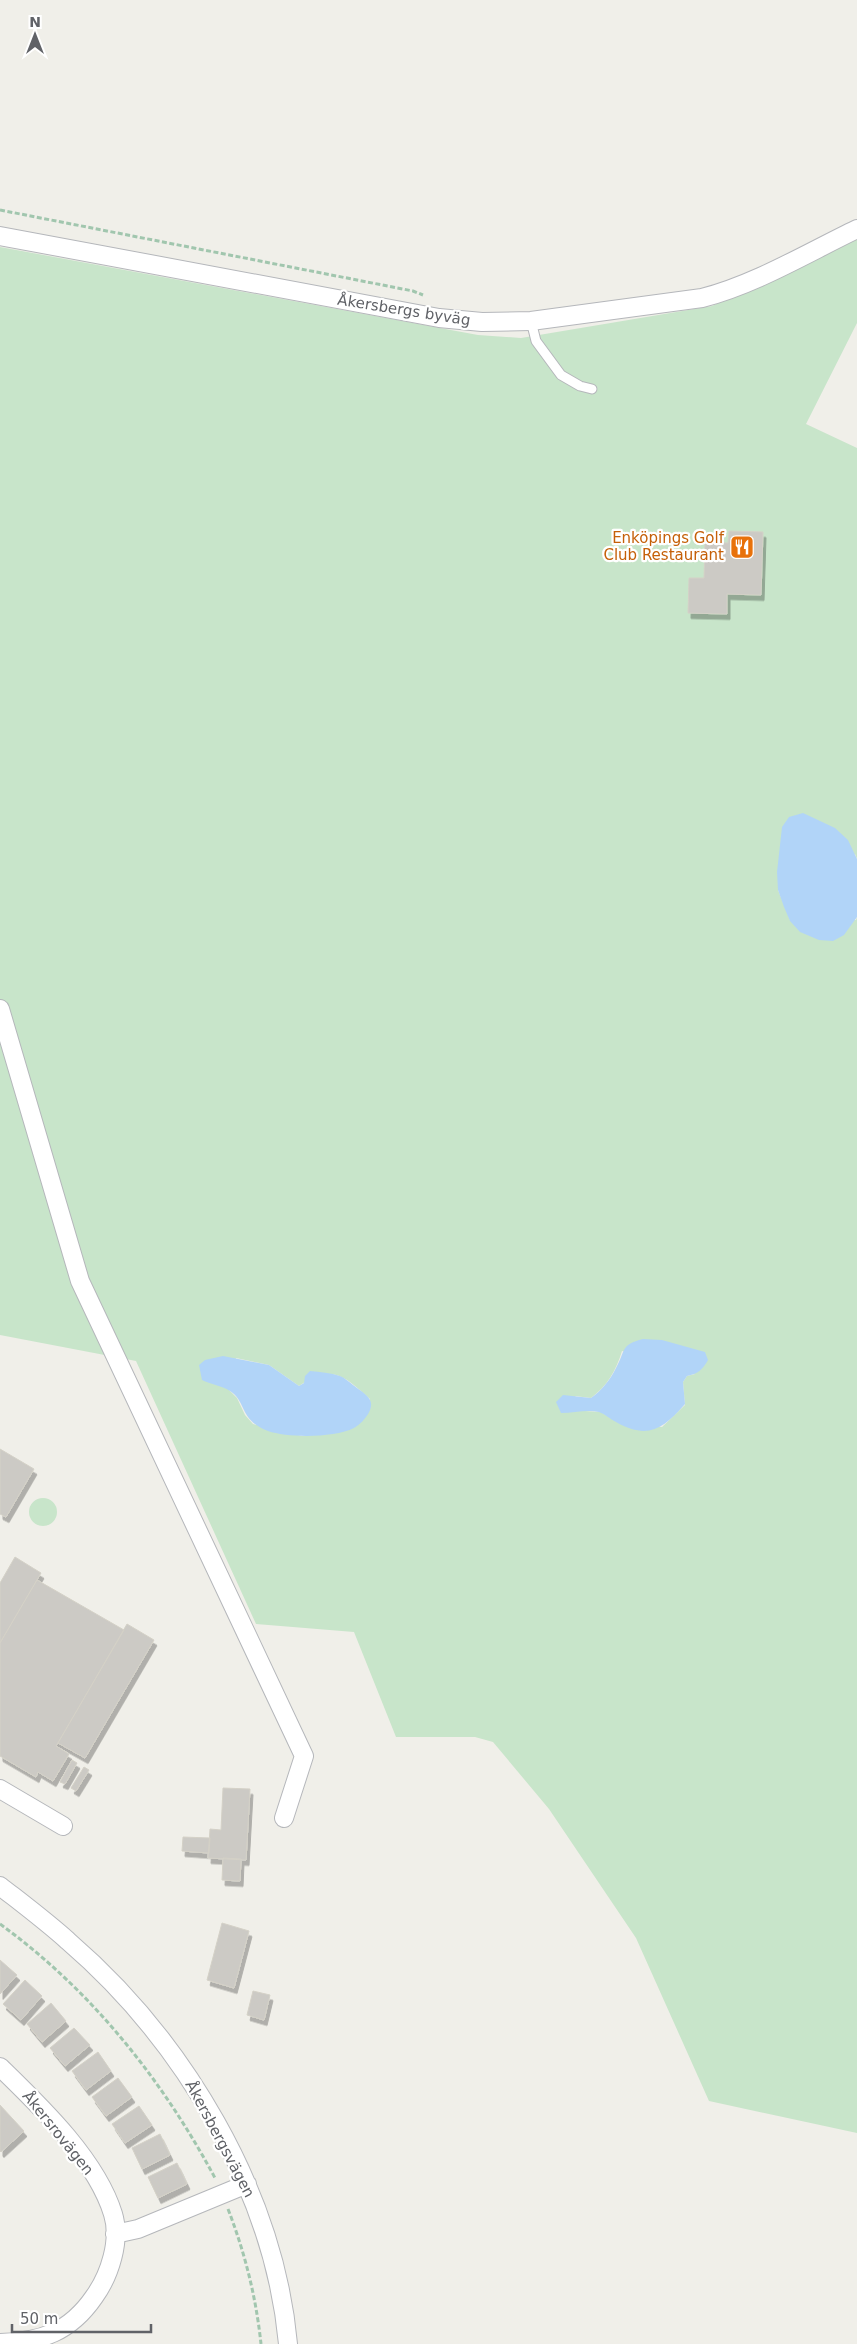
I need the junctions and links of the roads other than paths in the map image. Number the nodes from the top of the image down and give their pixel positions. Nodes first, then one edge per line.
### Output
1 (857, 229) edge
2 (0, 236) edge
3 (531, 321) junction
4 (592, 389) dead end
5 (0, 1009) edge
6 (0, 1789) edge
7 (284, 1818) dead end
8 (62, 1826) dead end
9 (0, 1886) edge
10 (0, 2067) edge
11 (247, 2184) junction
12 (115, 2234) junction
13 (0, 2343) edge
14 (288, 2344) edge

1 - 3 street, Åkersbergs byväg
2 - 3 street, Åkersbergs byväg
3 - 4 lane
5 - 7 street
6 - 8 street
9 - 11 street, Åkersbergsvägen
10 - 12 street, Åkersrovägen
11 - 12 street
11 - 14 street, Åkersbergsvägen
12 - 13 street, Åkersrovägen

